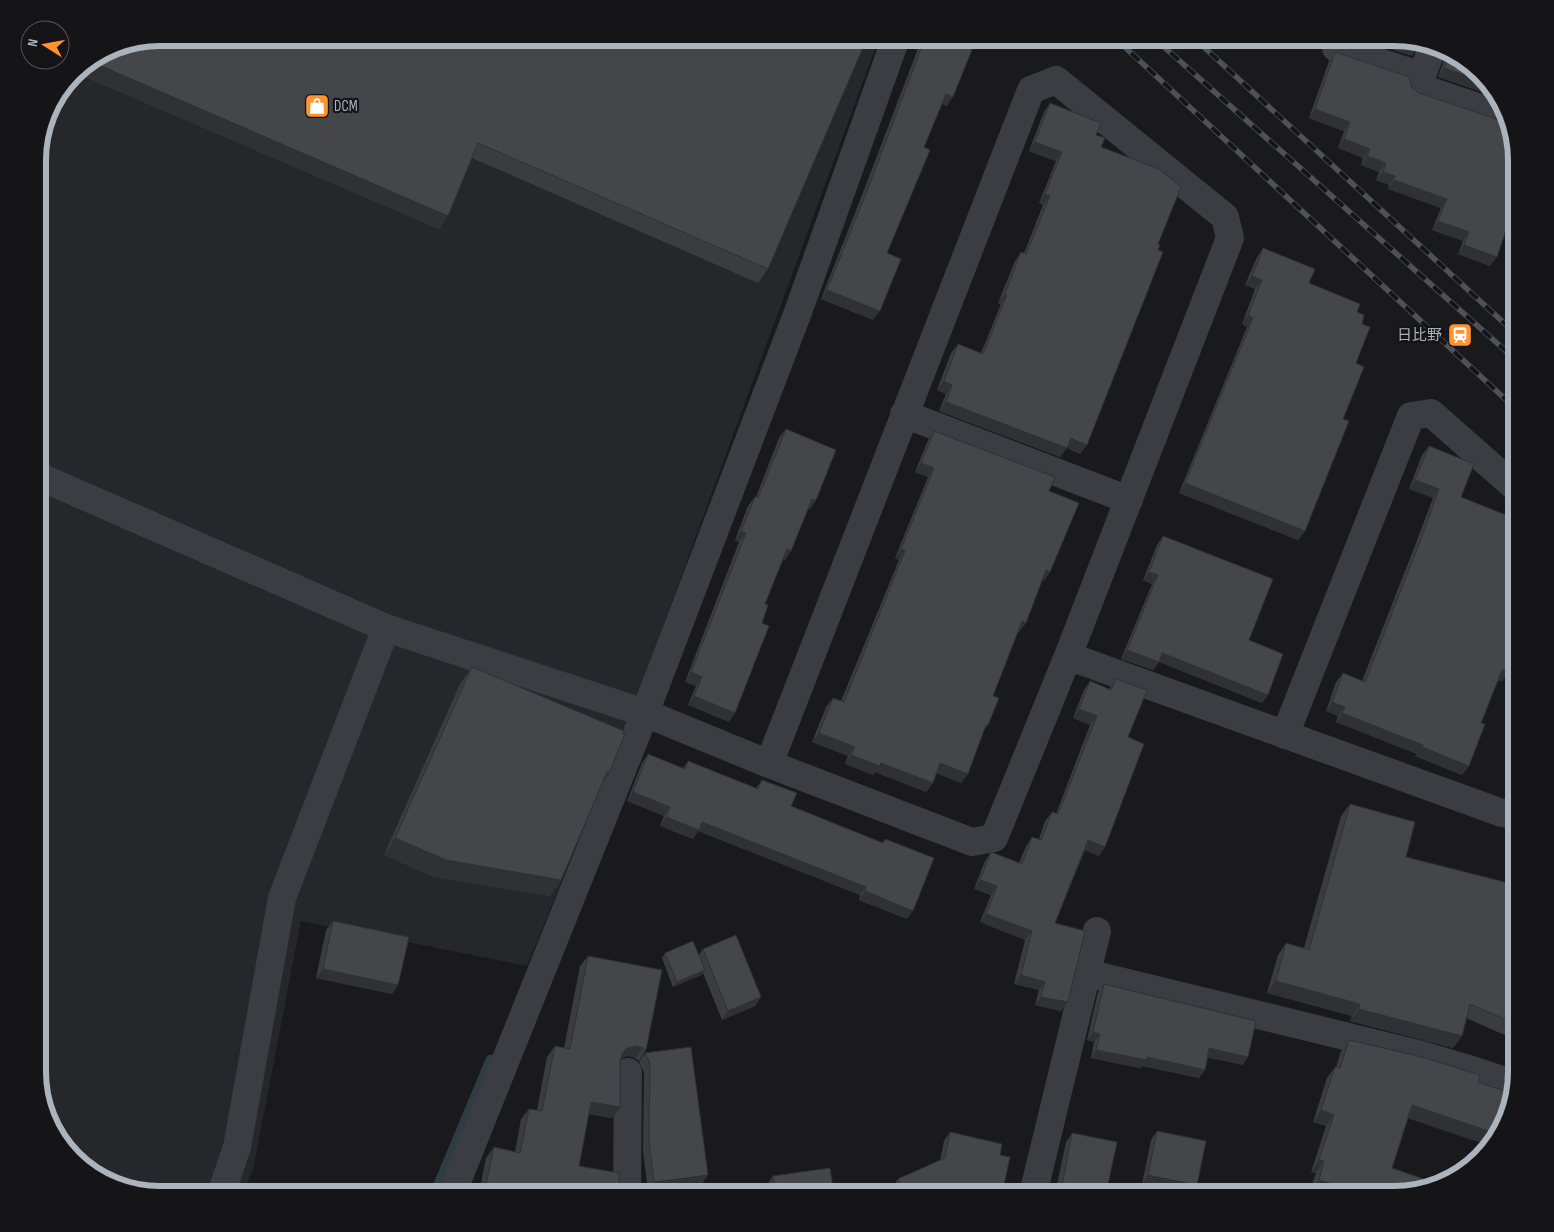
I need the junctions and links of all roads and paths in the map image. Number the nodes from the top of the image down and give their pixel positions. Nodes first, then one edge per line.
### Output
1 (893, 46) edge
2 (1336, 48) dead end
3 (1430, 53) edge
4 (1422, 76) junction
5 (1497, 114) edge
6 (904, 414) junction
7 (46, 479) edge
8 (1508, 481) edge
9 (1129, 500) junction
10 (386, 628) junction
11 (1068, 656) junction
12 (646, 713) junction
13 (1285, 735) junction
14 (769, 764) junction
15 (1508, 814) edge
16 (1097, 931) dead end
17 (1087, 974) junction
18 (628, 1072) dead end
19 (1507, 1082) edge
20 (224, 1186) edge
21 (455, 1186) edge
22 (627, 1186) edge
23 (1035, 1186) edge

1 - 12 street
2 - 4 street
3 - 4 street
4 - 5 street
6 - 9 street
6 - 9 street
6 - 14 street
7 - 10 street
8 - 13 street
9 - 11 street
10 - 12 street
10 - 20 street
11 - 13 street
11 - 14 street
12 - 14 street
12 - 21 street
13 - 15 street
16 - 17 street
17 - 19 street
17 - 23 street
18 - 22 street

